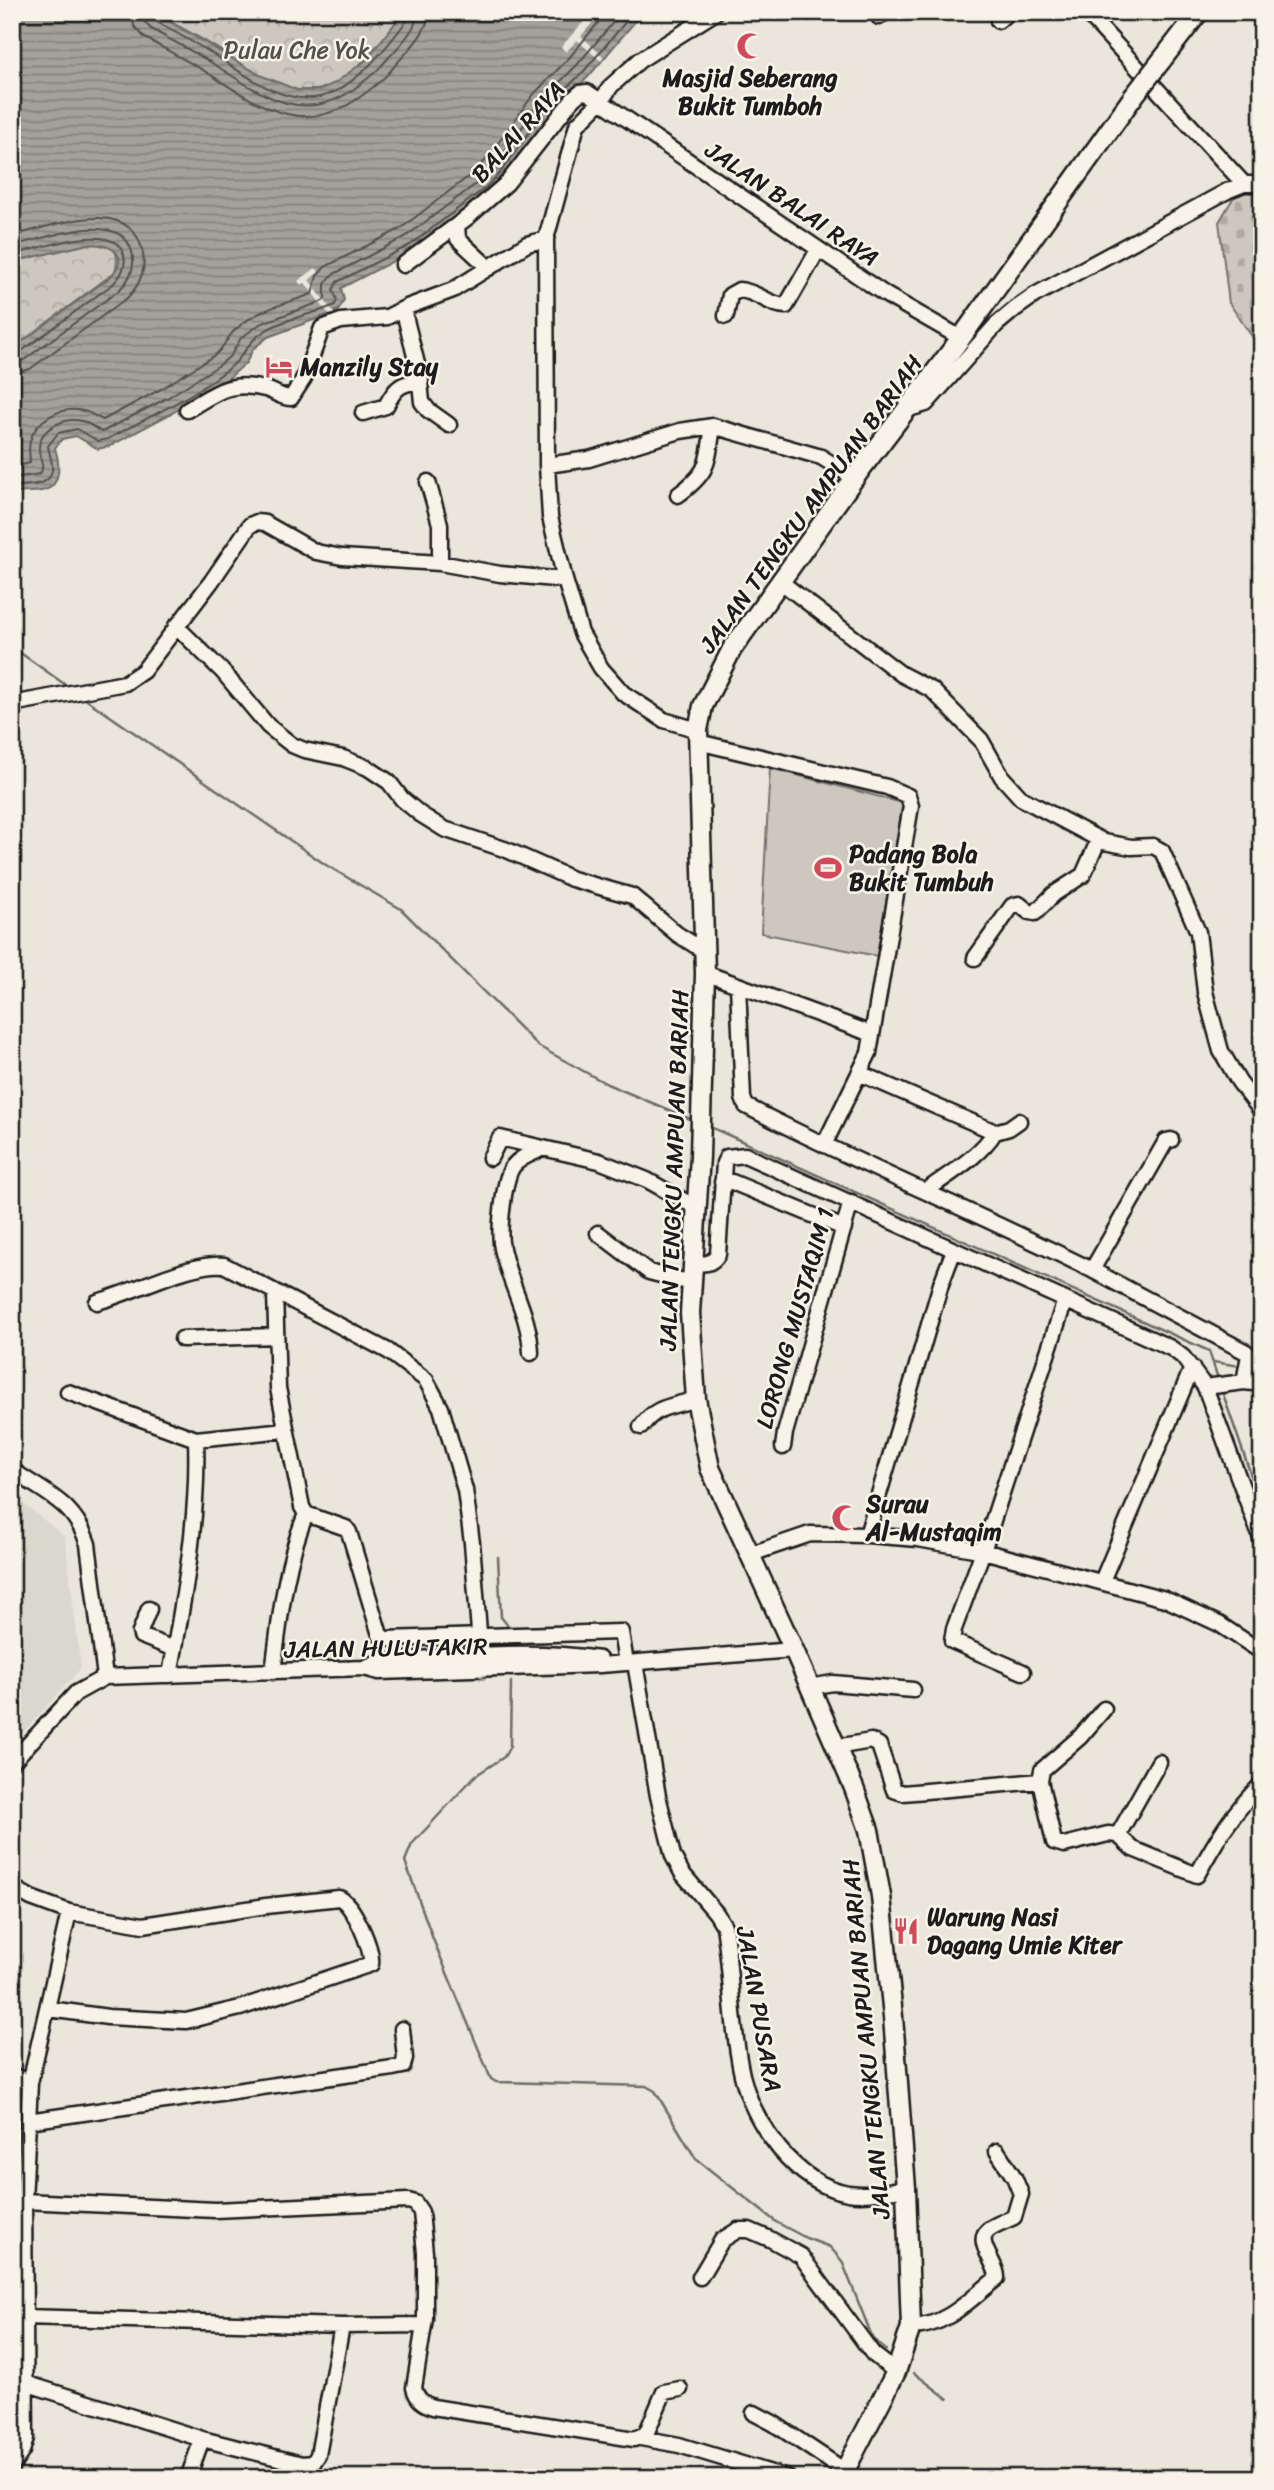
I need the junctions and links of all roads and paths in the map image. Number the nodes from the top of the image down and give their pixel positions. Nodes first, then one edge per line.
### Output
1 (716, 12) edge
2 (1086, 12) edge
3 (1199, 12) edge
4 (601, 101) junction
5 (1244, 184) junction
6 (1262, 184) edge
7 (457, 225) junction
8 (546, 239) junction
9 (818, 250) junction
10 (403, 265) dead end
11 (489, 268) junction
12 (407, 307) junction
13 (726, 316) dead end
14 (961, 338) junction
15 (421, 381) junction
16 (909, 409) junction
17 (187, 410) dead end
18 (363, 413) dead end
19 (449, 425) dead end
20 (713, 426) junction
21 (547, 465) junction
22 (855, 478) junction
23 (428, 482) dead end
24 (678, 495) dead end
25 (440, 562) junction
26 (565, 580) junction
27 (780, 582) junction
28 (176, 626) junction
29 (12, 705) edge
30 (698, 736) junction
31 (1099, 839) junction
32 (705, 951) junction
33 (975, 958) dead end
34 (705, 973) junction
35 (738, 985) junction
36 (872, 1034) junction
37 (859, 1073) junction
38 (1262, 1112) edge
39 (1019, 1121) dead end
40 (995, 1132) junction
41 (1171, 1140) dead end
42 (824, 1145) junction
43 (538, 1147) junction
44 (490, 1158) dead end
45 (722, 1182) junction
46 (926, 1191) junction
47 (851, 1202) junction
48 (696, 1208) junction
49 (844, 1228) junction
50 (598, 1233) dead end
51 (954, 1250) junction
52 (693, 1263) junction
53 (1092, 1270) junction
54 (692, 1283) junction
55 (275, 1294) junction
56 (1065, 1300) junction
57 (97, 1302) dead end
58 (275, 1336) junction
59 (183, 1339) dead end
60 (531, 1353) dead end
61 (1192, 1368) junction
62 (1239, 1381) junction
63 (1262, 1384) edge
64 (1208, 1387) junction
65 (68, 1391) dead end
66 (696, 1399) junction
67 (641, 1427) dead end
68 (285, 1430) junction
69 (196, 1439) junction
70 (783, 1447) dead end
71 (12, 1470) edge
72 (306, 1514) junction
73 (867, 1535) junction
74 (1262, 1541) edge
75 (983, 1551) junction
76 (751, 1554) junction
77 (1102, 1581) junction
78 (149, 1609) dead end
79 (479, 1636) junction
80 (174, 1649) junction
81 (794, 1650) junction
82 (1262, 1652) edge
83 (482, 1662) junction
84 (630, 1663) junction
85 (272, 1672) junction
86 (1023, 1672) dead end
87 (170, 1675) junction
88 (105, 1677) junction
89 (810, 1687) junction
90 (913, 1690) dead end
91 (1104, 1709) dead end
92 (836, 1747) junction
93 (12, 1762) edge
94 (1159, 1762) dead end
95 (1040, 1781) junction
96 (1262, 1784) edge
97 (1118, 1835) junction
98 (12, 1887) edge
99 (69, 1912) junction
100 (49, 2009) junction
101 (402, 2029) dead end
102 (12, 2075) edge
103 (30, 2083) junction
104 (28, 2121) junction
105 (997, 2151) dead end
106 (19, 2152) edge
107 (906, 2188) junction
108 (24, 2201) junction
109 (700, 2277) dead end
110 (24, 2317) junction
111 (424, 2325) junction
112 (342, 2326) junction
113 (911, 2327) junction
114 (896, 2372) junction
115 (25, 2383) junction
116 (680, 2389) dead end
117 (754, 2413) dead end
118 (19, 2435) edge
119 (641, 2438) junction
120 (202, 2439) junction
121 (12, 2466) edge
122 (843, 2475) edge
123 (188, 2478) edge
124 (788, 2478) edge

1 - 4 street
2 - 5 street
3 - 14 main road, JALAN TENGKU AMPUAN BARIAH, bridge
4 - 7 street, BALAI RAYA
4 - 8 street
4 - 9 street, JALAN BALAI RAYA
5 - 6 street
5 - 16 street
7 - 10 street, BALAI RAYA
7 - 11 street
8 - 11 street
8 - 21 street
9 - 13 street
9 - 14 street, JALAN BALAI RAYA
11 - 12 street
12 - 15 street
12 - 17 street
14 - 16 main road, JALAN TENGKU AMPUAN BARIAH
15 - 18 street
15 - 19 street
16 - 22 main road, JALAN TENGKU AMPUAN BARIAH
20 - 21 street
20 - 22 street
20 - 24 street
21 - 26 street
22 - 27 main road, JALAN TENGKU AMPUAN BARIAH
23 - 25 street
25 - 26 street
25 - 28 street
26 - 30 street
27 - 30 main road, JALAN TENGKU AMPUAN BARIAH
27 - 31 street
28 - 29 street
28 - 32 street
30 - 32 main road, JALAN TENGKU AMPUAN BARIAH
30 - 36 street
31 - 33 street
31 - 38 street
32 - 34 main road, JALAN TENGKU AMPUAN BARIAH
34 - 35 street
34 - 48 main road, JALAN TENGKU AMPUAN BARIAH
35 - 36 street
35 - 42 street
36 - 37 street
37 - 40 street
37 - 42 street
39 - 40 street
40 - 46 street
41 - 53 street
42 - 46 street
43 - 44 street
43 - 48 street
43 - 60 street
45 - 47 street
45 - 49 street
45 - 52 street
46 - 53 street
47 - 49 street, LORONG MUSTAQIM 1
47 - 51 street
48 - 52 main road, JALAN TENGKU AMPUAN BARIAH
49 - 70 street, LORONG MUSTAQIM 1
50 - 54 street
51 - 56 street
51 - 73 street
52 - 54 main road, JALAN TENGKU AMPUAN BARIAH
53 - 62 street
54 - 66 main road, JALAN TENGKU AMPUAN BARIAH
55 - 57 street
55 - 58 street
55 - 79 street
56 - 61 street
56 - 75 street
58 - 59 street
58 - 68 street
61 - 64 street
61 - 77 street
62 - 63 street
62 - 64 street
64 - 74 street
65 - 69 street
66 - 67 street
66 - 76 main road, JALAN TENGKU AMPUAN BARIAH
68 - 69 street
68 - 72 street
69 - 80 street
71 - 88 street
72 - 79 street
72 - 85 street
73 - 75 street
73 - 76 street
75 - 77 street
75 - 86 street
76 - 81 main road, JALAN TENGKU AMPUAN BARIAH
77 - 82 street
78 - 80 street
79 - 83 street
79 - 84 street, JALAN PUSARA
80 - 87 street
81 - 84 street, JALAN HULU TAKIR
81 - 89 main road, JALAN TENGKU AMPUAN BARIAH
83 - 84 street, JALAN HULU TAKIR
83 - 85 street, JALAN HULU TAKIR
84 - 107 street, JALAN PUSARA
85 - 87 street, JALAN HULU TAKIR
87 - 88 street, JALAN HULU TAKIR
88 - 93 street, JALAN HULU TAKIR
89 - 90 street
89 - 92 main road, JALAN TENGKU AMPUAN BARIAH
91 - 95 street
92 - 95 street
92 - 107 main road, JALAN TENGKU AMPUAN BARIAH
94 - 97 street
95 - 97 street
96 - 97 street
98 - 99 street
99 - 100 street
99 - 100 street
100 - 103 street
101 - 104 street
102 - 103 street
103 - 104 street
104 - 106 street
105 - 113 street
106 - 108 street
107 - 113 main road, JALAN TENGKU AMPUAN BARIAH
108 - 110 street
108 - 111 street
109 - 114 street
110 - 112 street
110 - 115 street
111 - 112 street
111 - 119 street
112 - 120 street
113 - 114 main road, JALAN TENGKU AMPUAN BARIAH
114 - 122 main road, JALAN TENGKU AMPUAN BARIAH
115 - 118 street
115 - 120 street
116 - 119 street
117 - 122 street
118 - 121 street
119 - 124 street
120 - 123 street

